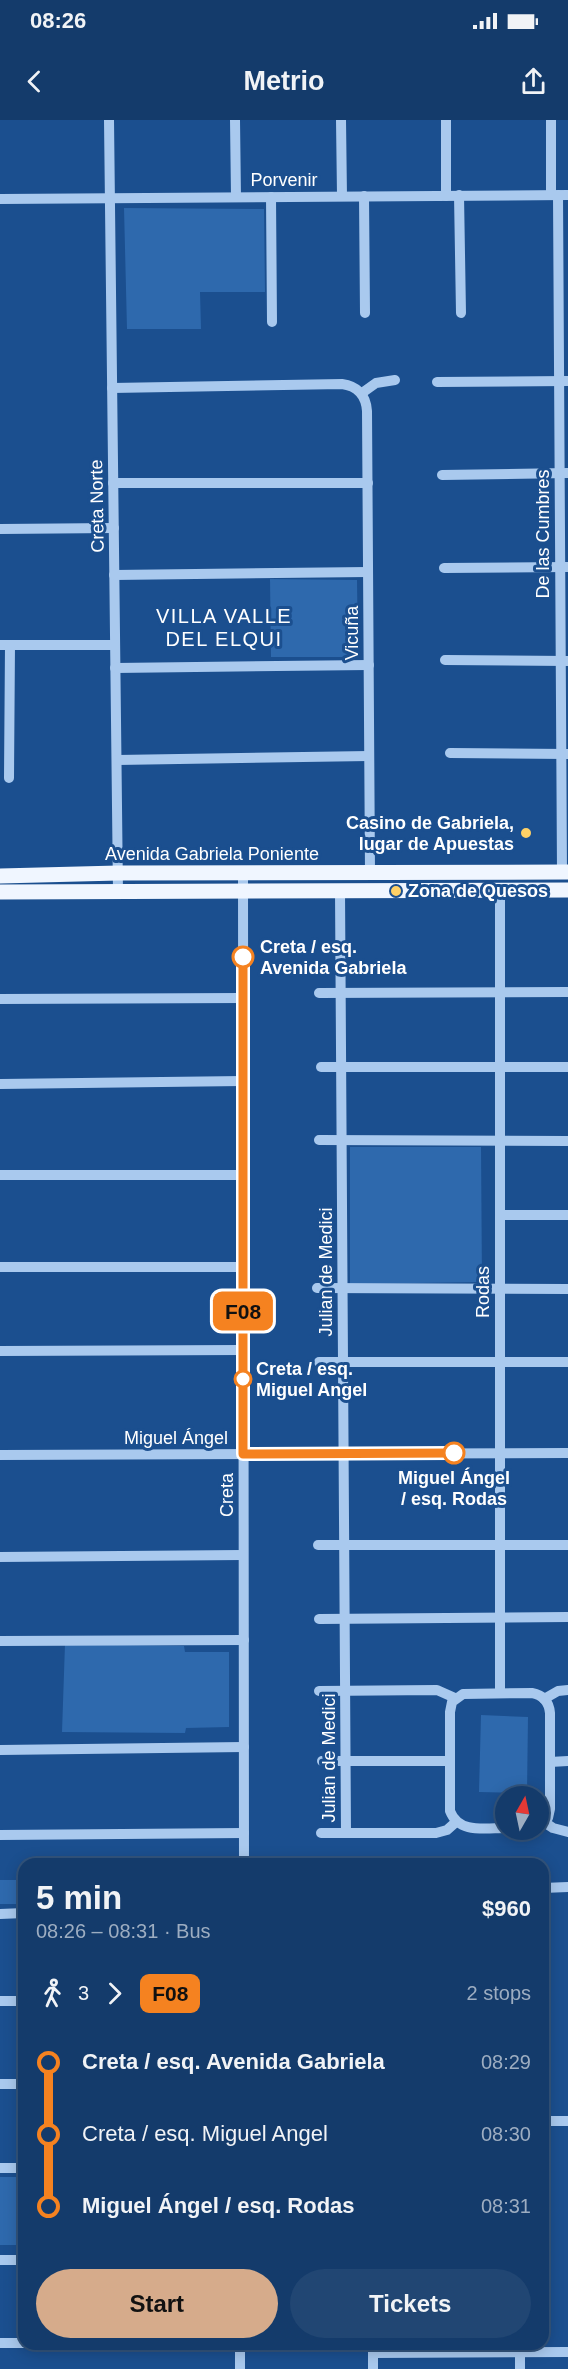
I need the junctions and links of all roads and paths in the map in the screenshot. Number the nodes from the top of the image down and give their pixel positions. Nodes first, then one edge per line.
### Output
1 (109, 120) edge
2 (235, 120) edge
3 (341, 120) edge
4 (446, 120) edge
5 (551, 120) edge
6 (459, 195) junction
7 (559, 195) edge
8 (342, 196) junction
9 (364, 196) junction
10 (446, 196) junction
11 (236, 197) junction
12 (271, 197) junction
13 (0, 199) edge
14 (110, 199) junction
15 (365, 313) dead end
16 (461, 313) dead end
17 (272, 322) dead end
18 (395, 380) dead end
19 (563, 381) edge
20 (438, 382) dead end
21 (112, 388) junction
22 (362, 393) junction
23 (564, 473) edge
24 (442, 475) dead end
25 (113, 483) junction
26 (368, 483) junction
27 (114, 528) junction
28 (0, 529) edge
29 (564, 567) edge
30 (444, 568) dead end
31 (368, 572) junction
32 (114, 575) junction
33 (5, 645) edge
34 (115, 645) junction
35 (445, 660) dead end
36 (564, 661) edge
37 (369, 665) junction
38 (116, 668) junction
39 (450, 753) dead end
40 (565, 754) edge
41 (369, 756) junction
42 (117, 760) junction
43 (9, 778) dead end
44 (565, 872) edge
45 (118, 873) junction
46 (243, 873) junction
47 (370, 873) junction
48 (0, 876) edge
49 (340, 891) junction
50 (500, 891) junction
51 (568, 891) edge
52 (0, 892) edge
53 (118, 892) junction
54 (243, 892) junction
55 (568, 992) edge
56 (319, 993) dead end
57 (341, 993) junction
58 (500, 993) junction
59 (243, 998) junction
60 (0, 999) edge
61 (321, 1067) dead end
62 (341, 1067) junction
63 (500, 1067) junction
64 (568, 1067) edge
65 (243, 1081) junction
66 (0, 1084) edge
67 (319, 1140) dead end
68 (342, 1140) junction
69 (500, 1140) junction
70 (568, 1141) edge
71 (243, 1175) junction
72 (0, 1176) edge
73 (500, 1215) junction
74 (568, 1215) edge
75 (0, 1267) edge
76 (243, 1267) junction
77 (317, 1288) dead end
78 (343, 1288) junction
79 (500, 1288) junction
80 (568, 1289) edge
81 (243, 1350) junction
82 (0, 1351) edge
83 (319, 1362) dead end
84 (343, 1362) junction
85 (500, 1362) junction
86 (568, 1362) edge
87 (500, 1453) junction
88 (568, 1453) edge
89 (243, 1454) junction
90 (344, 1454) junction
91 (0, 1455) edge
92 (318, 1545) dead end
93 (344, 1545) junction
94 (500, 1545) junction
95 (568, 1545) edge
96 (243, 1555) junction
97 (0, 1557) edge
98 (568, 1617) edge
99 (500, 1618) junction
100 (319, 1619) dead end
101 (344, 1619) junction
102 (243, 1640) junction
103 (0, 1641) edge
104 (568, 1690) edge
105 (319, 1691) dead end
106 (345, 1691) junction
107 (500, 1693) junction
108 (455, 1698) junction
109 (544, 1699) junction
110 (244, 1747) junction
111 (0, 1750) edge
112 (322, 1761) dead end
113 (345, 1761) junction
114 (450, 1761) junction
115 (568, 1761) edge
116 (550, 1762) junction
117 (549, 1811) edge
118 (456, 1822) junction
119 (549, 1827) edge
120 (495, 1828) edge
121 (568, 1832) edge
122 (244, 1833) junction
123 (321, 1833) dead end
124 (346, 1833) junction
125 (0, 1836) edge
126 (244, 1858) edge
127 (549, 1887) edge
128 (568, 1887) edge
129 (18, 1913) edge
130 (0, 1914) edge
131 (0, 2001) edge
132 (18, 2001) edge
133 (0, 2084) edge
134 (18, 2084) edge
135 (549, 2121) edge
136 (568, 2121) edge
137 (0, 2168) edge
138 (18, 2168) edge
139 (0, 2260) edge
140 (18, 2260) edge
141 (0, 2343) edge
142 (18, 2343) edge
143 (240, 2350) edge
144 (373, 2350) edge
145 (503, 2350) edge
146 (520, 2352) junction
147 (568, 2352) edge
148 (240, 2369) edge
149 (373, 2369) edge
150 (520, 2369) edge

1 - 14 street, Creta Norte
2 - 11 street
3 - 8 street
4 - 10 street
5 - 7 street, De las Cumbres
6 - 7 street, Porvenir
6 - 10 street, Porvenir
6 - 16 street
7 - 19 street, De las Cumbres
8 - 9 street, Porvenir
8 - 12 street, Porvenir
9 - 10 street, Porvenir
9 - 15 street
11 - 12 street, Porvenir
11 - 14 street, Porvenir
12 - 17 street
13 - 14 street, Porvenir
14 - 21 street, Creta Norte
18 - 22 street
19 - 20 street
19 - 23 street, De las Cumbres
21 - 22 street
21 - 25 street, Creta Norte
22 - 26 street, Vicuña
23 - 24 street
23 - 29 street, De las Cumbres
25 - 26 street
25 - 27 street, Creta Norte
26 - 31 street, Vicuña
27 - 28 street
27 - 32 street, Creta Norte
29 - 30 street
29 - 36 street, De las Cumbres
31 - 32 street
31 - 37 street, Vicuña
32 - 34 street, Creta Norte
33 - 34 street
33 - 43 street
34 - 38 street, Creta Norte
35 - 36 street
36 - 40 street, De las Cumbres
37 - 38 street
37 - 41 street, Vicuña
38 - 42 street, Creta Norte
39 - 40 street
40 - 44 street, De las Cumbres
41 - 42 street
41 - 47 street, Vicuña
42 - 45 street, Creta Norte
44 - 47 main road, Avenida Gabriela Poniente
45 - 46 main road, Avenida Gabriela Poniente
45 - 48 main road, Avenida Gabriela Poniente
45 - 53 street, Creta Norte
46 - 47 main road, Avenida Gabriela Poniente
46 - 54 street, Creta
49 - 50 main road, Avenida Gabriela Poniente
49 - 54 main road, Avenida Gabriela Poniente
49 - 57 street, Julian de Medici
50 - 51 main road, Avenida Gabriela Poniente
50 - 58 street, Rodas
52 - 53 main road, Avenida Gabriela Poniente
53 - 54 main road, Avenida Gabriela Poniente
54 - 59 street, Creta
55 - 58 street
56 - 57 street
57 - 58 street
57 - 62 street, Julian de Medici
58 - 63 street, Rodas
59 - 60 street
59 - 65 street, Creta
61 - 62 street
62 - 63 street
62 - 68 street, Julian de Medici
63 - 64 street
63 - 69 street, Rodas
65 - 66 street
65 - 71 street, Creta
67 - 68 street
68 - 69 street
68 - 78 street, Julian de Medici
69 - 70 street
69 - 73 street, Rodas
71 - 72 street
71 - 76 street, Creta
73 - 74 street
73 - 79 street, Rodas
75 - 76 street
76 - 81 street, Creta
77 - 78 street
78 - 79 street
78 - 84 street, Julian de Medici
79 - 80 street
79 - 85 street, Rodas
81 - 82 street
81 - 89 street, Creta
83 - 84 street
84 - 85 street
84 - 90 street, Julian de Medici
85 - 86 street
85 - 87 street, Rodas
87 - 88 street, Miguel Ángel
87 - 90 street, Miguel Ángel
87 - 94 street, Rodas
89 - 90 street, Miguel Ángel
89 - 91 street, Miguel Ángel
89 - 96 street, Creta
90 - 93 street, Julian de Medici
92 - 93 street
93 - 94 street
93 - 101 street, Julian de Medici
94 - 95 street
94 - 99 street, Rodas
96 - 97 street
96 - 102 street, Creta
98 - 99 street
99 - 101 street
99 - 107 street, Rodas
100 - 101 street
101 - 106 street, Julian de Medici
102 - 103 street
102 - 110 street, Creta
104 - 109 street
105 - 106 street
106 - 108 street
106 - 113 street, Julian de Medici
107 - 108 street
107 - 109 street
108 - 114 street
109 - 116 street
110 - 111 street
110 - 122 street, Creta
112 - 113 street
113 - 114 street
113 - 124 street, Julian de Medici
114 - 118 street
115 - 116 street
116 - 117 street
118 - 120 street
118 - 124 street
119 - 121 street
122 - 125 street
122 - 126 street, Creta
123 - 124 street
127 - 128 street
129 - 130 street
131 - 132 street
133 - 134 street
135 - 136 street
137 - 138 street
139 - 140 street
141 - 142 street
143 - 148 street
144 - 149 street
145 - 146 street
146 - 147 street
146 - 150 street

